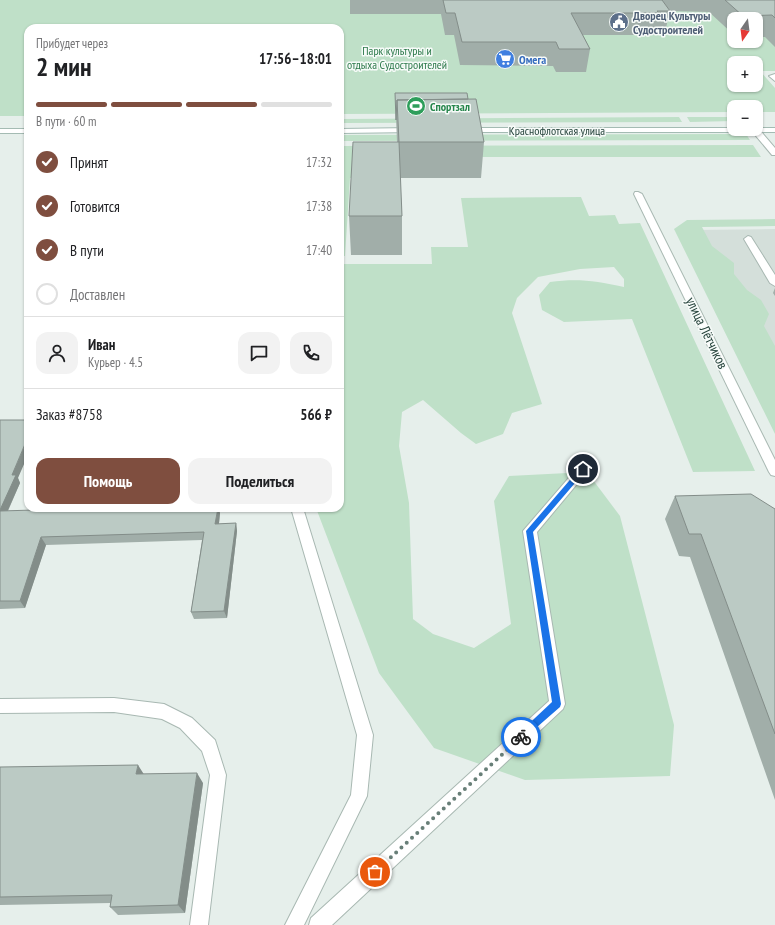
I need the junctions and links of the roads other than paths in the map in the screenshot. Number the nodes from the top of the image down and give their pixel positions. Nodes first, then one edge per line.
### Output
1 (775, 76) edge
2 (775, 79) edge
3 (420, 130) edge
4 (460, 130) edge
5 (727, 130) edge
6 (763, 130) edge
7 (775, 130) edge
8 (0, 131) edge
9 (24, 131) edge
10 (344, 131) edge
11 (760, 136) edge
12 (775, 153) edge
13 (638, 194) dead end
14 (748, 239) dead end
15 (775, 283) edge
16 (583, 469) dead end
17 (775, 472) edge
18 (298, 512) edge
19 (0, 706) edge
20 (199, 925) edge
21 (294, 925) edge
22 (318, 925) edge

1 - 2 street
3 - 10 street
4 - 5 street, Краснофлотская улица
6 - 7 street, Краснофлотская улица
8 - 9 street
11 - 12 street
13 - 17 street, улица Лётчиков
14 - 15 street
16 - 22 street
18 - 21 street
19 - 20 street

